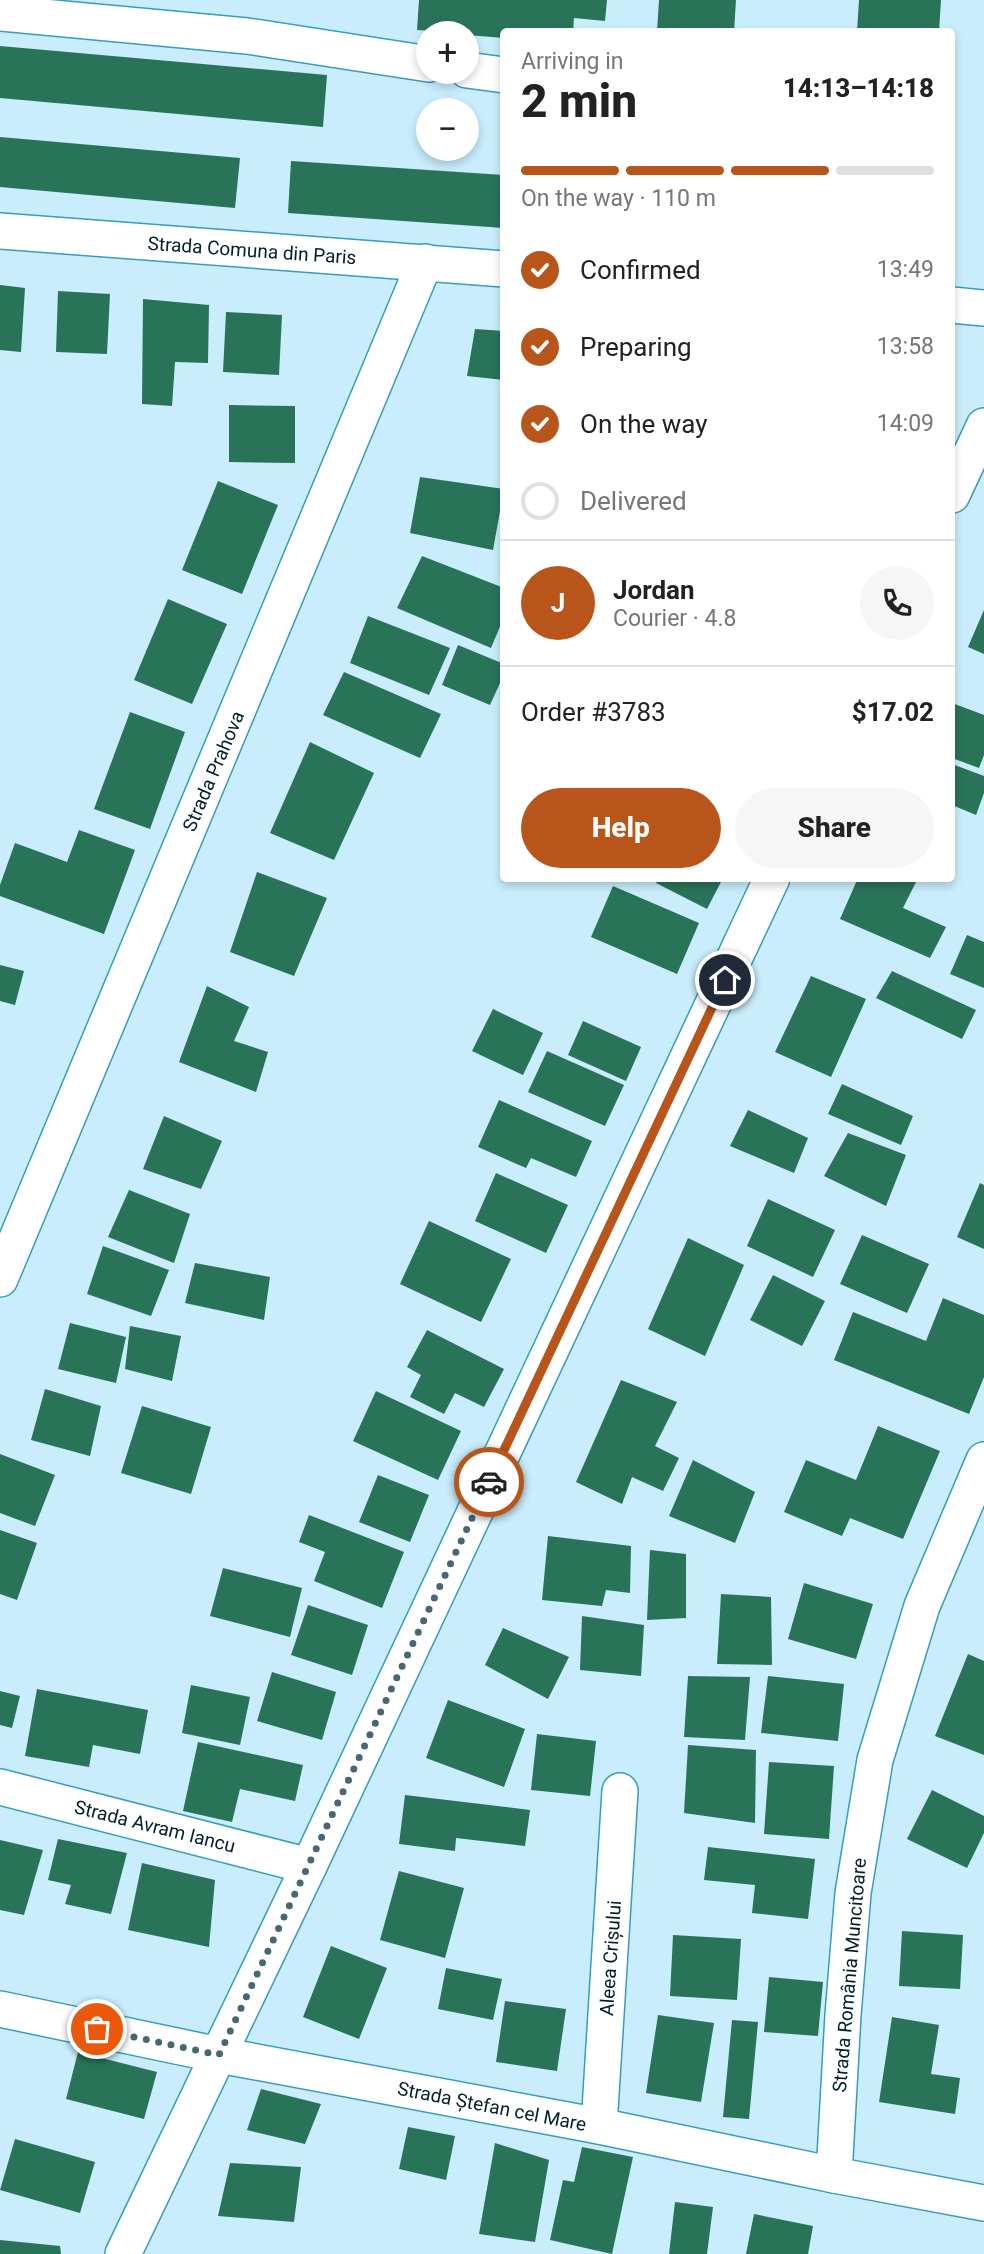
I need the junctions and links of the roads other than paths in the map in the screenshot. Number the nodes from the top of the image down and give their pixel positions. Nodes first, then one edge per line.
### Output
1 (0, 13) edge
2 (416, 62) edge
3 (479, 71) edge
4 (500, 74) edge
5 (0, 231) edge
6 (425, 262) junction
7 (500, 269) edge
8 (955, 305) edge
9 (984, 308) edge
10 (984, 426) edge
11 (955, 489) edge
12 (770, 882) edge
13 (0, 1279) edge
14 (984, 1460) edge
15 (0, 1787) edge
16 (620, 1791) dead end
17 (309, 1866) junction
18 (0, 2009) edge
19 (219, 2055) junction
20 (599, 2126) junction
21 (834, 2175) junction
22 (984, 2203) edge
23 (123, 2254) edge

1 - 2 street
3 - 4 street
5 - 6 street, Strada Comuna din Paris
6 - 7 street, Strada Comuna din Paris
6 - 13 street, Strada Prahova
8 - 9 street
10 - 11 street
12 - 17 street
14 - 21 street, Strada România Muncitoare
15 - 17 street, Strada Avram Iancu
16 - 20 street, Aleea Crișului
17 - 19 street
18 - 19 street, Strada Ștefan cel Mare
19 - 20 street, Strada Ștefan cel Mare
19 - 23 street
20 - 21 street, Strada Ștefan cel Mare
21 - 22 street, Strada Ștefan cel Mare

